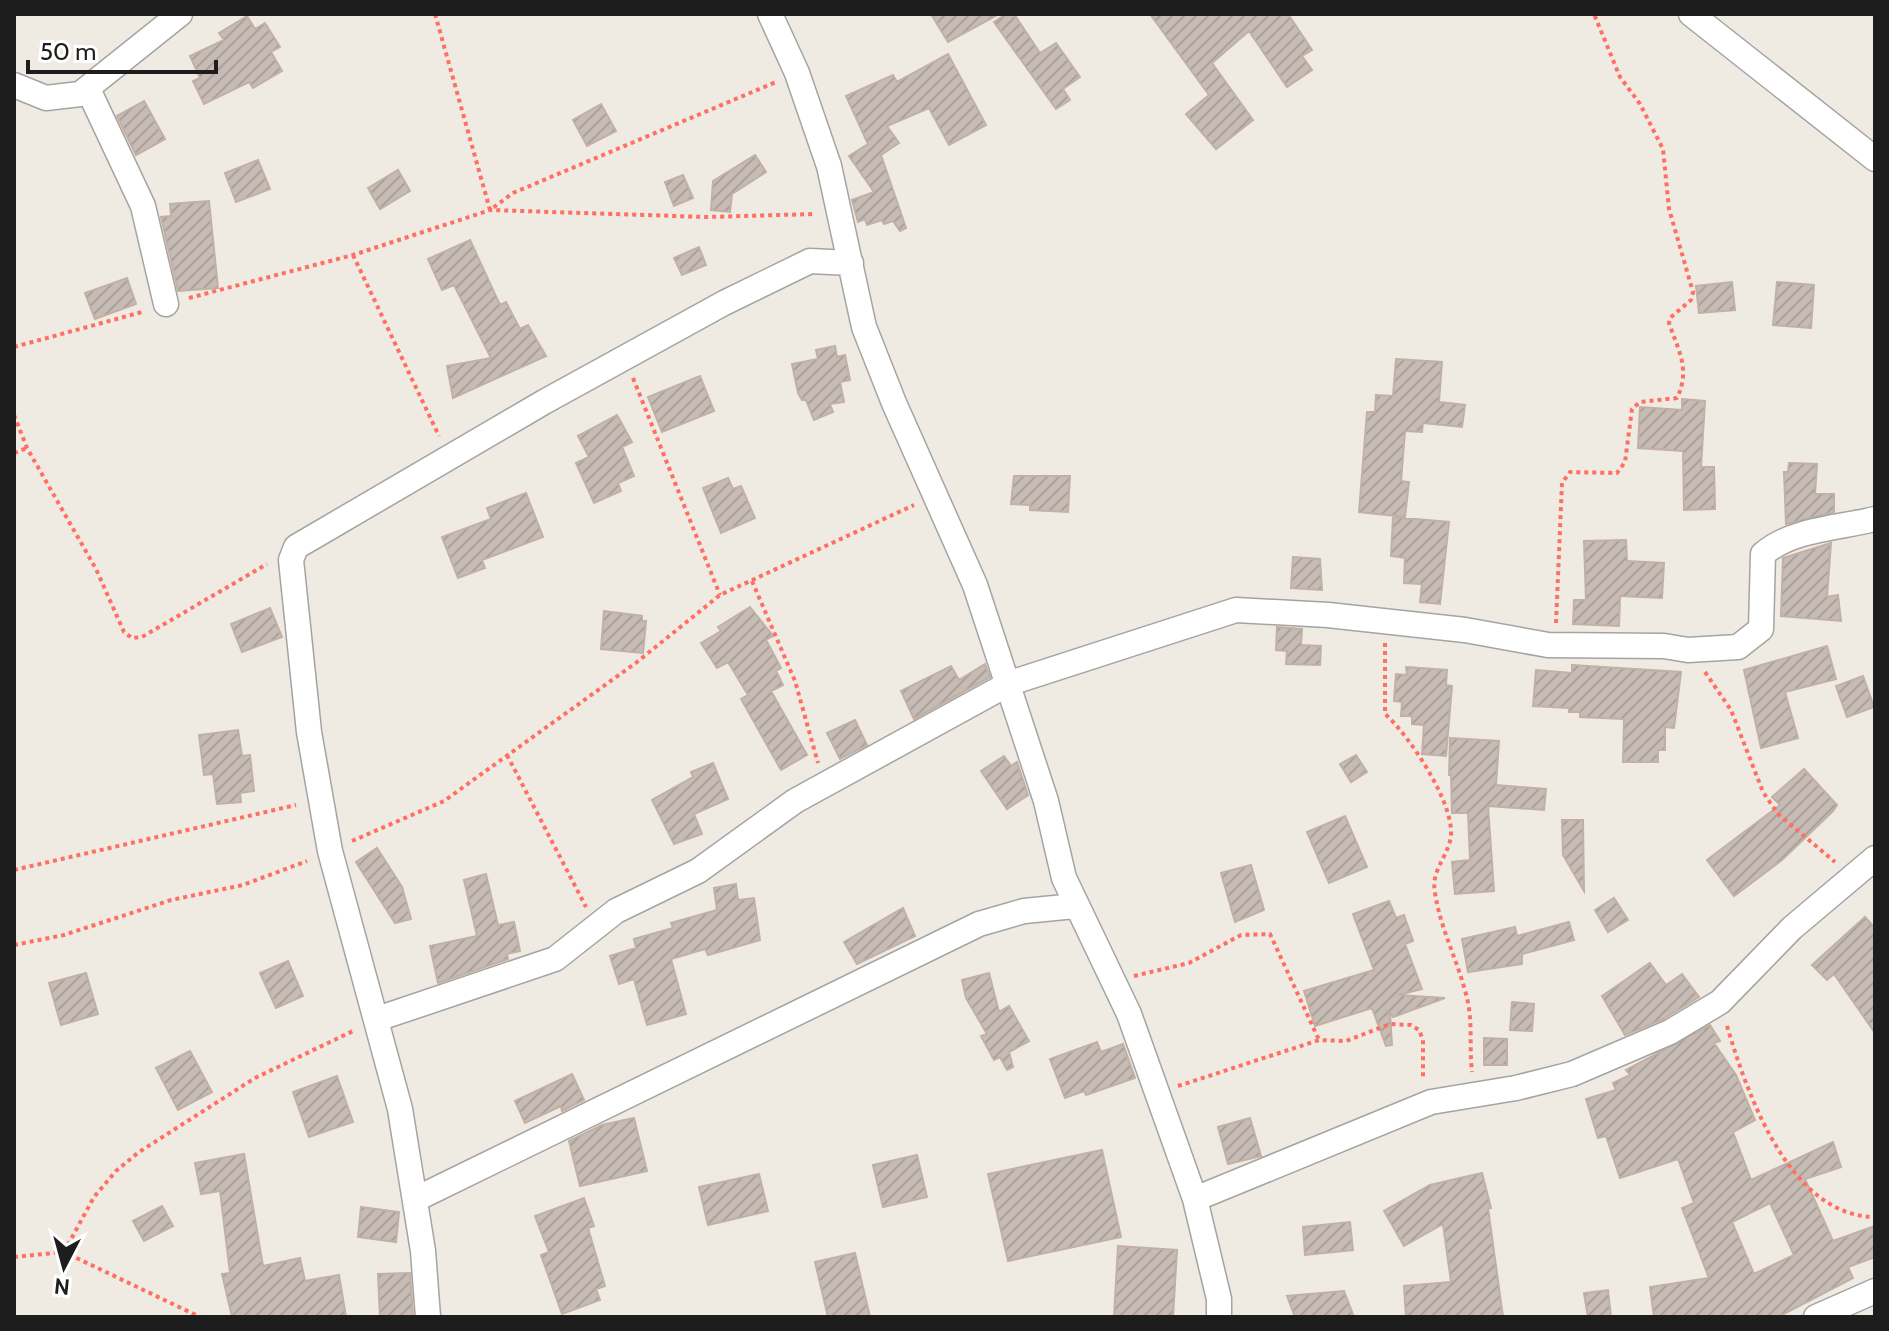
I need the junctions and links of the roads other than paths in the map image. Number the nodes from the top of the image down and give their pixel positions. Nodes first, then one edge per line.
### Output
1 (180, 14) edge
2 (770, 14) edge
3 (1691, 14) edge
4 (14, 85) edge
5 (88, 89) junction
6 (1875, 159) edge
7 (851, 263) junction
8 (166, 304) road end
9 (1875, 519) edge
10 (1010, 683) junction
11 (1875, 858) edge
12 (1075, 906) junction
13 (377, 1019) junction
14 (416, 1199) junction
15 (1195, 1199) junction
16 (1875, 1291) edge
17 (428, 1317) edge
18 (1219, 1317) edge
19 (1816, 1317) edge

1 - 5 street
2 - 7 street
3 - 6 street
4 - 5 street
5 - 8 street
7 - 10 street
7 - 13 street
9 - 10 street
10 - 12 street
10 - 13 street
11 - 15 street
12 - 14 street
12 - 15 street
13 - 14 street
14 - 17 street
15 - 18 street
16 - 19 street

